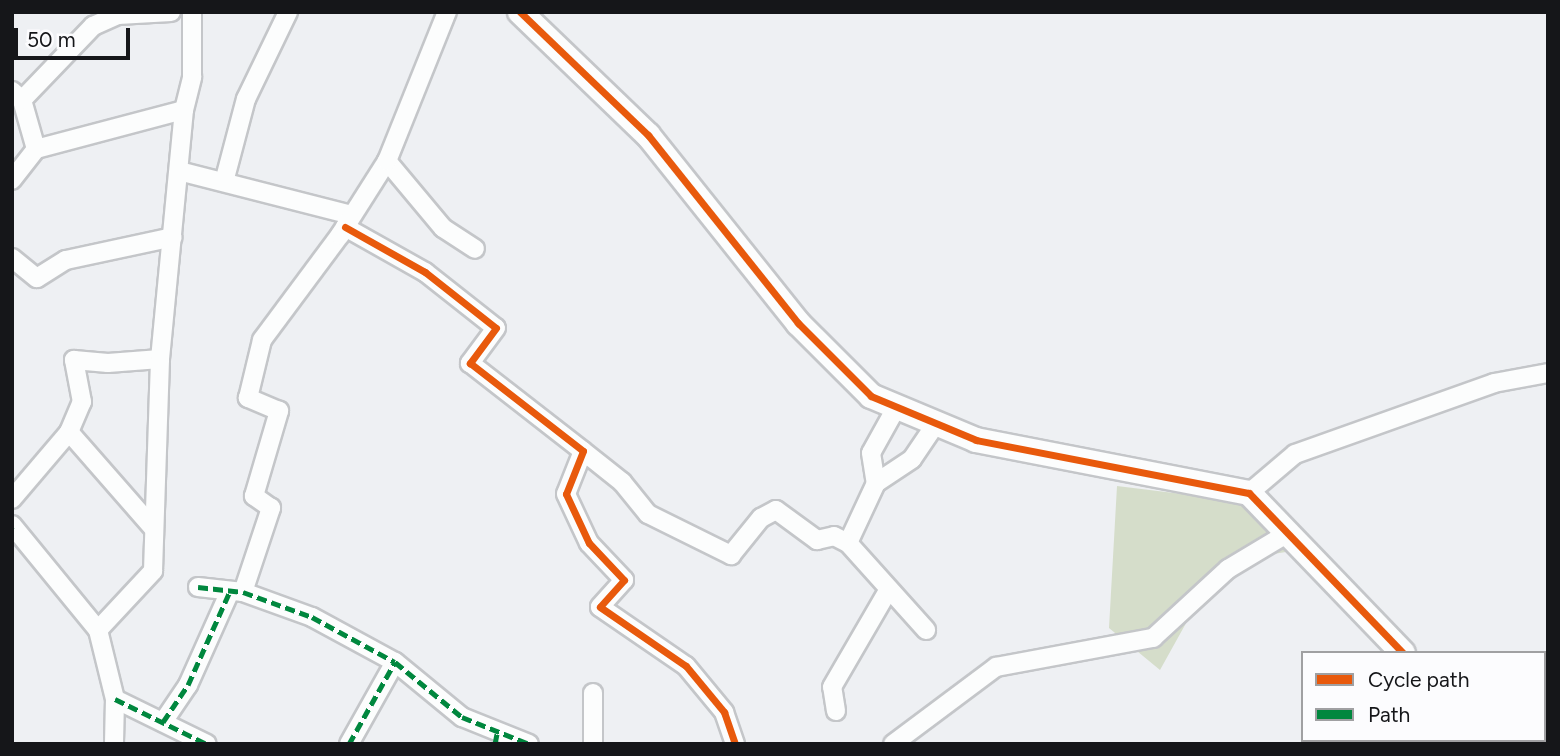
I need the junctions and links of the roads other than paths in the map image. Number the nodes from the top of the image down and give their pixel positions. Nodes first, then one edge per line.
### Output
1 (171, 12) edge
2 (192, 12) edge
3 (288, 12) edge
4 (447, 12) edge
5 (520, 12) edge
6 (87, 19) edge
7 (17, 95) edge
8 (184, 110) junction
9 (36, 149) junction
10 (387, 161) junction
11 (179, 171) junction
12 (12, 180) edge
13 (224, 182) junction
14 (348, 221) junction
15 (173, 237) junction
16 (475, 249) dead end
17 (12, 258) edge
18 (160, 359) junction
19 (1548, 373) edge
20 (896, 408) junction
21 (935, 425) junction
22 (69, 432) junction
23 (583, 451) junction
24 (876, 483) junction
25 (1249, 493) junction
26 (12, 499) edge
27 (13, 526) edge
28 (154, 529) junction
29 (1288, 534) junction
30 (848, 543) junction
31 (198, 587) dead end
32 (889, 589) junction
33 (236, 591) junction
34 (98, 630) junction
35 (926, 631) dead end
36 (1401, 651) edge
37 (395, 662) junction
38 (593, 692) dead end
39 (115, 699) junction
40 (836, 711) dead end
41 (163, 722) junction
42 (496, 736) edge
43 (114, 744) edge
44 (207, 744) edge
45 (349, 744) edge
46 (529, 744) edge
47 (593, 744) edge
48 (735, 744) edge
49 (893, 744) edge

1 - 6 street
2 - 8 street
3 - 13 street
4 - 10 street
5 - 20 street
6 - 7 street
7 - 9 street
8 - 9 street
8 - 11 street
9 - 12 street
10 - 14 street
10 - 16 street
11 - 13 street
11 - 15 street
13 - 14 street
14 - 23 street
14 - 33 street
15 - 17 street
15 - 18 street
18 - 22 street
18 - 28 street
19 - 25 street
20 - 21 street
20 - 24 street
21 - 24 street
21 - 25 street
22 - 26 street
22 - 28 street
23 - 30 street
23 - 48 street
24 - 30 street
25 - 29 street
27 - 34 street
28 - 34 street
29 - 36 street
29 - 49 street
30 - 32 street
31 - 33 street
32 - 35 street
32 - 40 street
33 - 37 street
33 - 41 street
34 - 39 street
37 - 42 street
37 - 45 street
38 - 47 street
39 - 41 street
39 - 43 street
41 - 44 street
42 - 46 street

